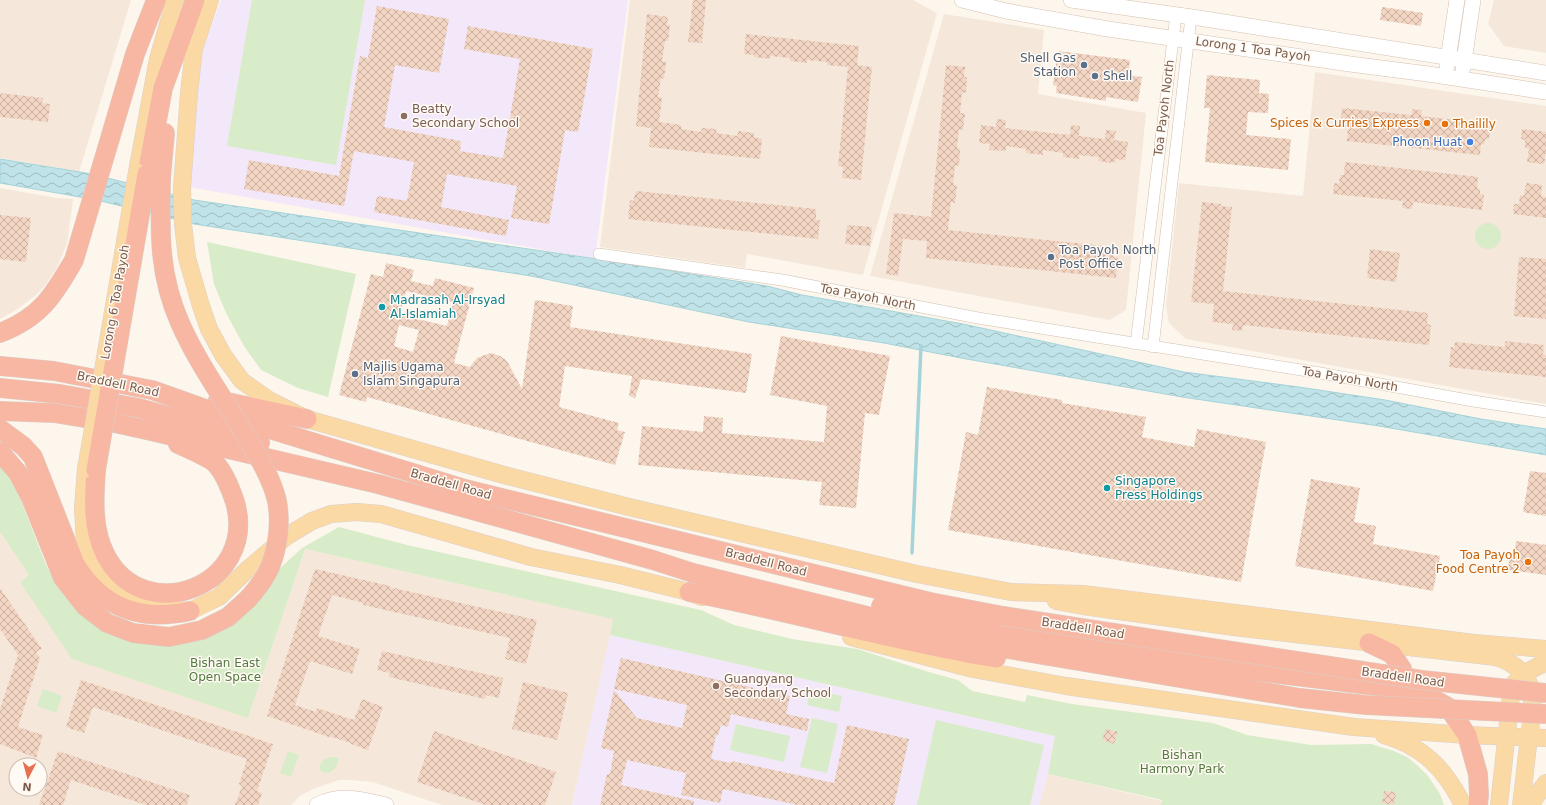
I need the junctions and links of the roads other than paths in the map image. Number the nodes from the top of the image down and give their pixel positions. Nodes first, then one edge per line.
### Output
1 (156, 0) edge
2 (175, 0) edge
3 (195, 0) edge
4 (210, 0) edge
5 (962, 0) edge
6 (1071, 0) edge
7 (1457, 0) edge
8 (1473, 0) edge
9 (1176, 15) junction
10 (1192, 17) junction
11 (1173, 38) junction
12 (1189, 40) junction
13 (1448, 57) junction
14 (1464, 59) junction
15 (1546, 73) edge
16 (1446, 77) junction
17 (1461, 79) junction
18 (1546, 92) edge
19 (148, 174) junction
20 (599, 254) dead end
21 (0, 333) edge
22 (1136, 344) junction
23 (1153, 347) junction
24 (0, 366) edge
25 (0, 388) edge
26 (152, 390) junction
27 (0, 411) edge
28 (1546, 412) edge
29 (307, 420) junction
30 (0, 429) edge
31 (152, 431) junction
32 (0, 452) edge
33 (91, 470) junction
34 (378, 484) junction
35 (666, 564) junction
36 (689, 592) junction
37 (1011, 592) junction
38 (190, 611) junction
39 (1369, 643) junction
40 (1546, 648) edge
41 (1001, 653) junction
42 (1546, 662) edge
43 (1522, 674) junction
44 (1393, 688) junction
45 (1546, 693) edge
46 (1546, 714) edge
47 (1354, 727) junction
48 (1467, 735) junction
49 (1506, 736) junction
50 (1529, 737) junction
51 (1546, 738) edge
52 (1546, 783) edge
53 (316, 805) edge
54 (386, 805) edge
55 (1463, 805) edge
56 (1478, 805) edge
57 (1498, 805) edge
58 (1520, 805) edge
59 (1532, 805) edge

1 - 21 highway
2 - 19 main road
3 - 19 highway
4 - 29 main road, Braddell Road
5 - 11 main road, Lorong 1 Toa Payoh
6 - 9 main road, Lorong 1 Toa Payoh
7 - 13 main road
8 - 14 main road
9 - 10 main road, Lorong 1 Toa Payoh
9 - 11 street, Toa Payoh North
10 - 12 street, Toa Payoh North
10 - 13 main road, Lorong 1 Toa Payoh
11 - 12 main road, Lorong 1 Toa Payoh
11 - 22 street, Toa Payoh North
12 - 16 main road, Lorong 1 Toa Payoh
12 - 23 street, Toa Payoh North
13 - 14 main road, Lorong 1 Toa Payoh
13 - 16 main road
14 - 15 main road, Lorong 1 Toa Payoh
14 - 17 main road
16 - 17 main road, Lorong 1 Toa Payoh
17 - 18 main road, Lorong 1 Toa Payoh
19 - 32 highway, bridge
19 - 33 highway, bridge
20 - 22 street, Toa Payoh North
22 - 23 street, Toa Payoh North
23 - 28 street, Toa Payoh North
24 - 26 highway, Braddell Road
25 - 34 highway, Braddell Road
26 - 29 highway
26 - 45 highway, Braddell Road, bridge
27 - 31 highway, Braddell Road
29 - 37 main road, Braddell Road
30 - 38 highway
31 - 33 highway
31 - 34 highway, Braddell Road
33 - 38 main road
34 - 35 highway, Braddell Road
35 - 41 highway, Braddell Road
35 - 44 highway
36 - 38 main road
36 - 41 highway
36 - 47 main road
37 - 39 main road
37 - 40 main road, Braddell Road
39 - 43 main road
39 - 44 highway
41 - 46 highway, bridge
42 - 43 main road
43 - 49 main road
43 - 50 main road
44 - 48 highway
47 - 48 main road
47 - 55 main road
48 - 49 main road
48 - 56 highway
49 - 50 main road
49 - 57 main road
50 - 51 main road
50 - 58 main road
52 - 59 main road
53 - 54 main road

